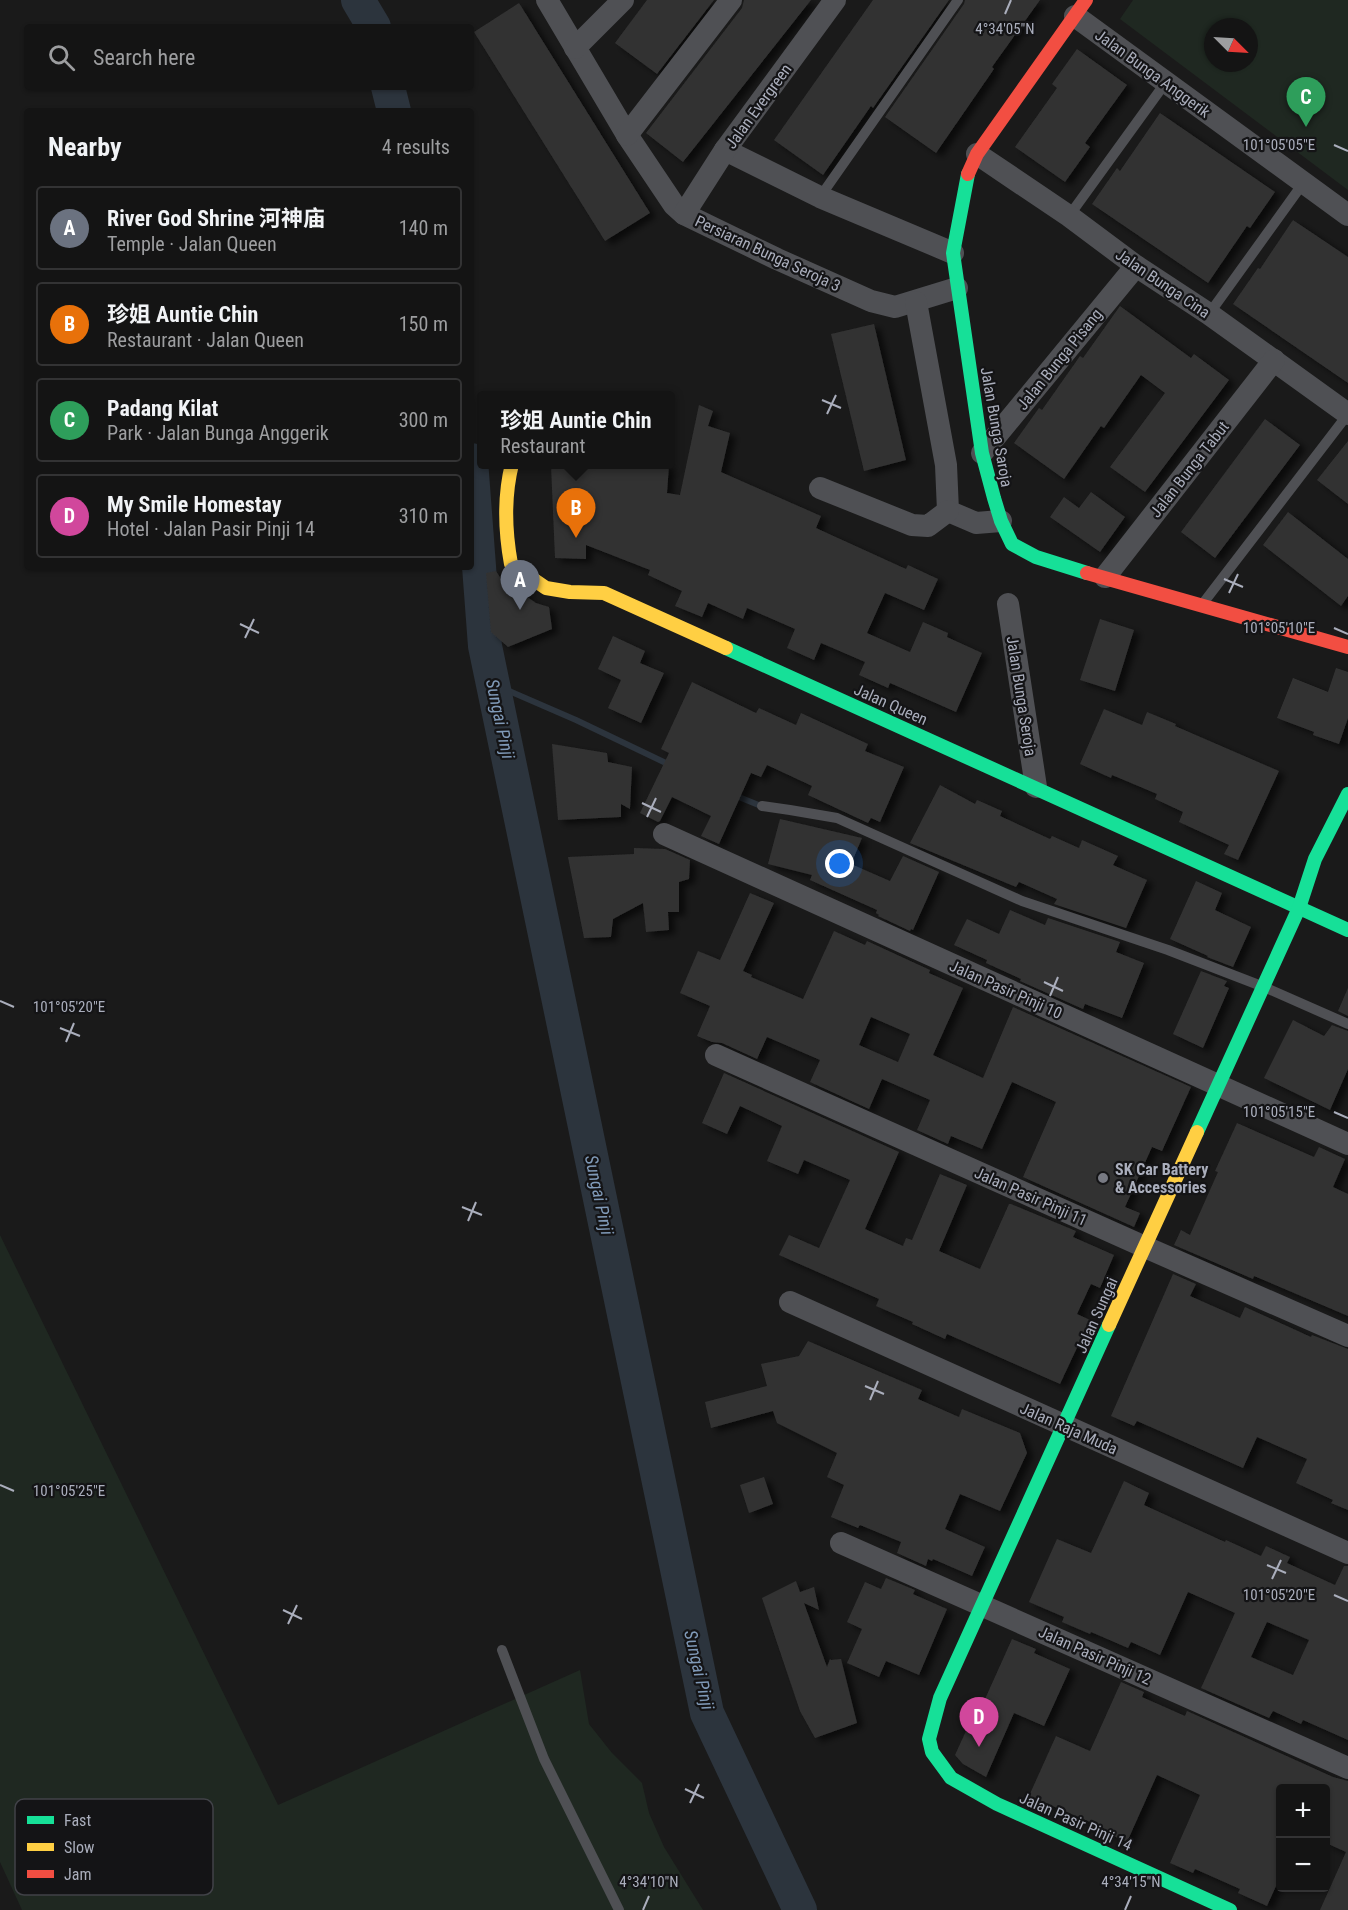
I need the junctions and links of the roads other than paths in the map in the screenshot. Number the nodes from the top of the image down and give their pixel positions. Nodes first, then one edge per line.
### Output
1 (547, 0) edge
2 (623, 0) edge
3 (731, 0) edge
4 (835, 0) edge
5 (958, 0) edge
6 (1080, 8) edge
7 (575, 48) junction
8 (1166, 81) junction
9 (627, 135) junction
10 (725, 150) junction
11 (977, 154) junction
12 (1304, 181) junction
13 (820, 196) junction
14 (684, 214) junction
15 (1348, 215) edge
16 (1069, 216) junction
17 (953, 253) junction
18 (1136, 266) junction
19 (957, 288) junction
20 (916, 302) junction
21 (1209, 314) junction
22 (1274, 360) junction
23 (1348, 414) edge
24 (982, 453) junction
25 (511, 469) edge
26 (820, 488) dead end
27 (948, 511) junction
28 (1001, 521) junction
29 (1105, 577) junction
30 (1008, 604) dead end
31 (1202, 604) junction
32 (1342, 642) edge
33 (1036, 787) junction
34 (1348, 794) edge
35 (762, 806) dead end
36 (664, 834) dead end
37 (1299, 908) junction
38 (1348, 930) edge
39 (1264, 987) junction
40 (1348, 1024) edge
41 (716, 1055) dead end
42 (1219, 1085) junction
43 (1348, 1143) edge
44 (1145, 1247) junction
45 (790, 1302) dead end
46 (1348, 1336) edge
47 (1064, 1426) junction
48 (841, 1542) dead end
49 (1348, 1553) edge
50 (982, 1605) junction
51 (502, 1650) dead end
52 (929, 1739) joint
53 (1348, 1768) edge
54 (619, 1910) edge
55 (1230, 1910) edge

1 - 7 street, Persiaran Bunga Seroja 3
2 - 7 street
3 - 9 street
4 - 10 street, Jalan Evergreen
5 - 13 lane
6 - 8 street, Jalan Bunga Anggerik
6 - 11 street, Jalan Bunga Saroja
7 - 9 street, Persiaran Bunga Seroja 3
8 - 12 street, Jalan Bunga Anggerik
8 - 16 lane
9 - 14 street, Persiaran Bunga Seroja 3
10 - 13 street
10 - 14 street, Jalan Evergreen
11 - 16 street, Jalan Bunga Cina
11 - 17 street, Jalan Bunga Saroja
12 - 15 street, Jalan Bunga Anggerik
12 - 21 lane
13 - 17 street
14 - 20 street, Persiaran Bunga Seroja 3
16 - 18 street, Jalan Bunga Cina
17 - 19 street, Jalan Bunga Saroja
18 - 21 street, Jalan Bunga Cina
18 - 24 street, Jalan Bunga Pisang
19 - 20 street, Persiaran Bunga Seroja 3
19 - 24 street, Jalan Bunga Saroja
20 - 27 street
21 - 22 street, Jalan Bunga Cina
22 - 23 street, Jalan Bunga Cina
22 - 29 street, Jalan Bunga Tabut
23 - 31 lane
24 - 28 street, Jalan Bunga Saroja
25 - 33 street, Jalan Queen
26 - 27 street
27 - 28 street
28 - 29 street, Jalan Bunga Saroja
29 - 31 street, Jalan Bunga Saroja
30 - 33 street, Jalan Bunga Seroja
31 - 32 street, Jalan Bunga Saroja
33 - 37 street, Jalan Queen
34 - 37 street, Jalan Sungai
35 - 39 lane
36 - 42 street, Jalan Pasir Pinji 10
37 - 38 street, Jalan Queen
37 - 39 street, Jalan Sungai
39 - 40 lane
39 - 42 street, Jalan Sungai
41 - 44 street, Jalan Pasir Pinji 11
42 - 43 street, Jalan Pasir Pinji 10
42 - 44 street, Jalan Sungai
44 - 46 street, Jalan Pasir Pinji 11
44 - 47 street, Jalan Sungai
45 - 47 street, Jalan Raja Muda
47 - 49 street, Jalan Raja Muda
47 - 50 street, Jalan Sungai
48 - 50 street, Jalan Pasir Pinji 12
50 - 52 street, Jalan Sungai
50 - 53 street, Jalan Pasir Pinji 12
51 - 54 lane
52 - 55 street, Jalan Pasir Pinji 14

